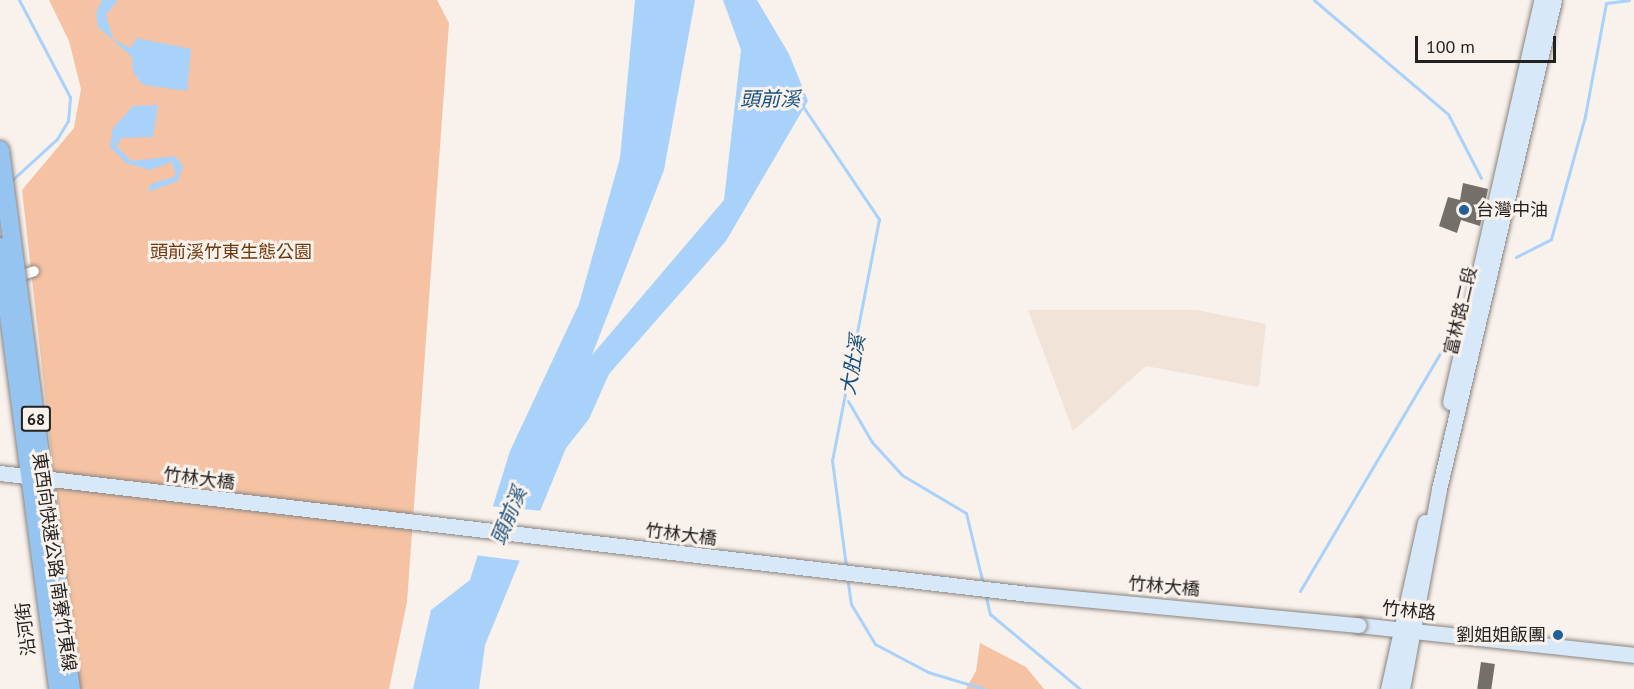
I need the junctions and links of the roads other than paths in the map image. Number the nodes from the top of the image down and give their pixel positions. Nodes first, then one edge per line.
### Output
1 (1541, 0) edge
2 (1554, 0) edge
3 (0, 150) edge
4 (1491, 242) junction
5 (0, 247) edge
6 (34, 271) dead end
7 (0, 291) edge
8 (0, 315) edge
9 (0, 473) edge
10 (1359, 625) joint
11 (1408, 631) junction
12 (1634, 654) edge
13 (49, 689) edge
14 (58, 689) edge
15 (71, 689) edge
16 (1388, 689) edge
17 (1402, 689) edge

1 - 4 main road, 富林路二段
2 - 4 main road, 富林路二段
3 - 15 highway, 東西向快速公路 南寮竹東線 / 68, bridge
4 - 11 main road, 富林路二段
5 - 14 highway, 東西向快速公路 南寮竹東線 / 68, bridge
6 - 7 street
8 - 13 street, 沿河街
9 - 10 main road, 竹林大橋, bridge
10 - 11 main road, 竹林路
11 - 12 main road, 竹林路
11 - 16 main road
11 - 17 main road

